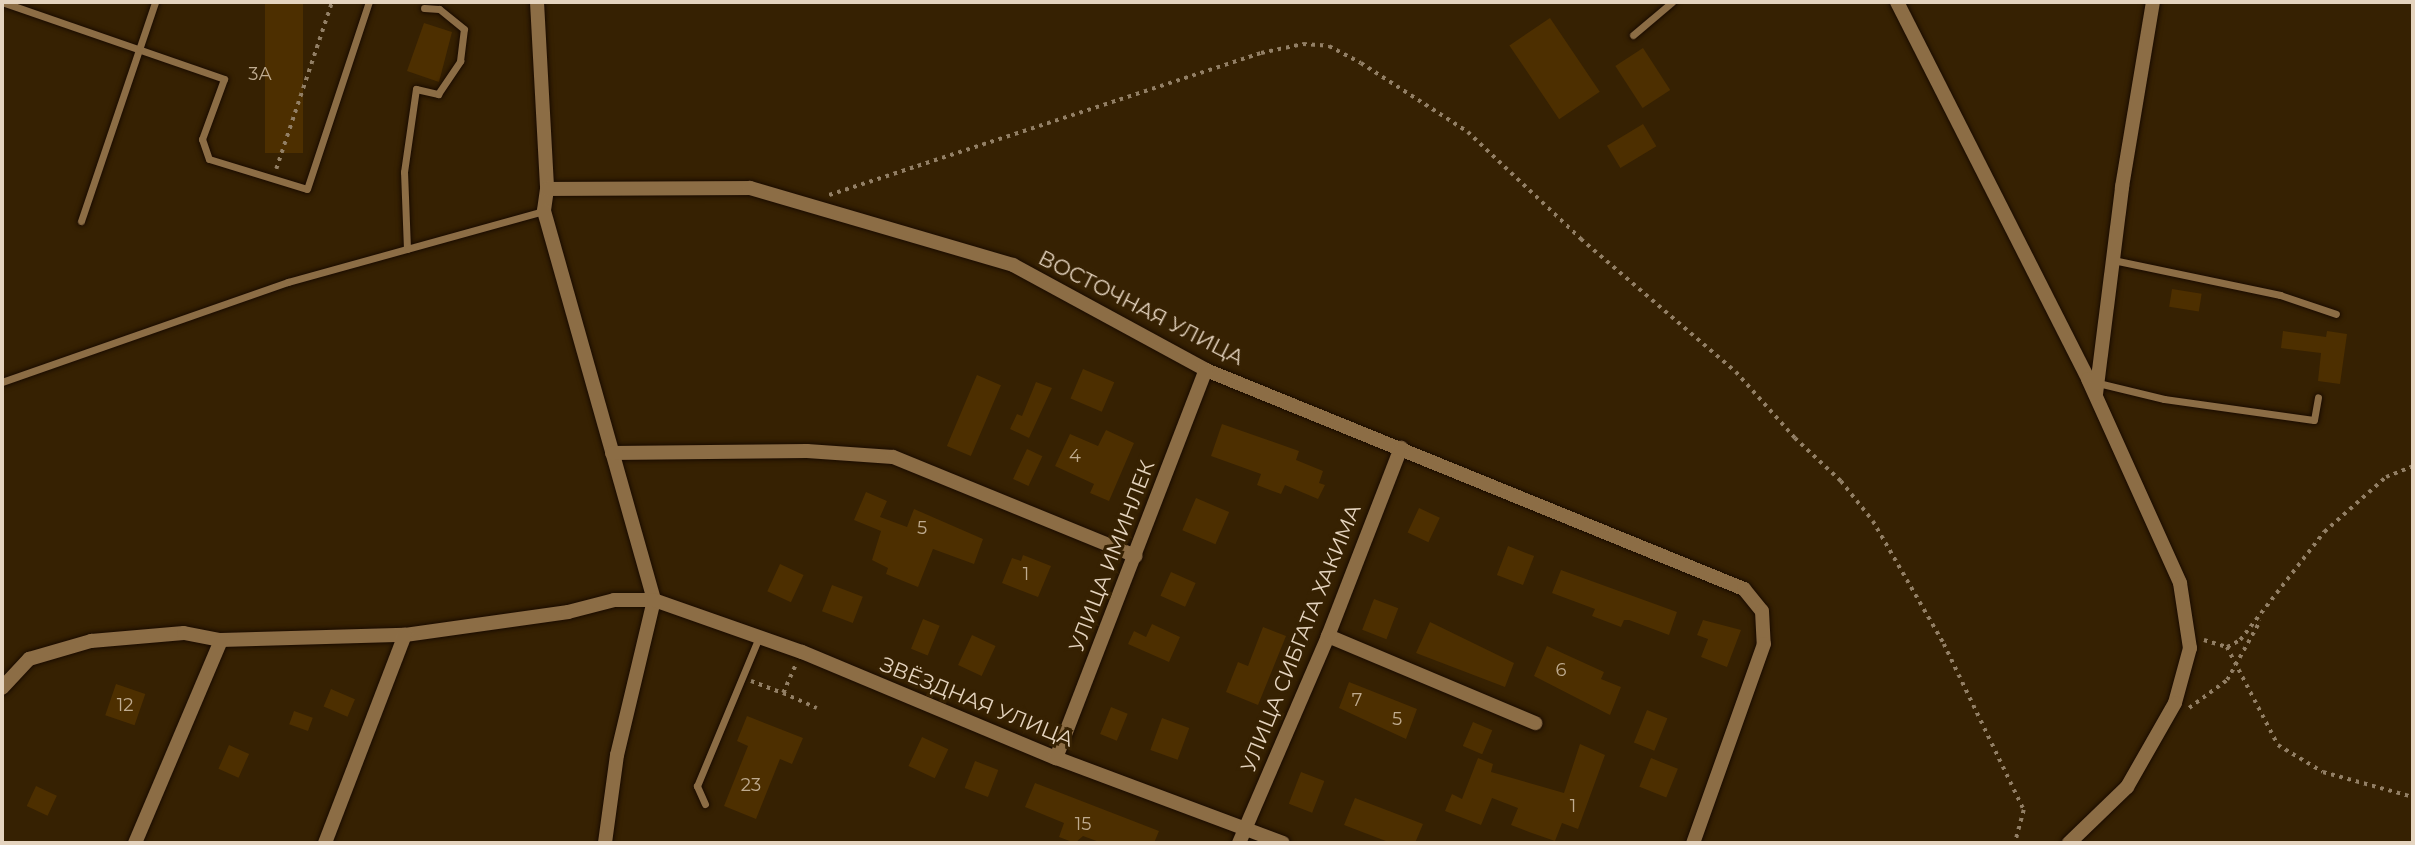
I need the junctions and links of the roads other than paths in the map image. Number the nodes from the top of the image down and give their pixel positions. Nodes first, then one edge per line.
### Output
1 (2, 2) edge
2 (155, 2) edge
3 (369, 2) edge
4 (537, 2) edge
5 (1672, 2) edge
6 (1897, 2) edge
7 (2153, 2) edge
8 (424, 8) dead end
9 (1633, 35) dead end
10 (139, 50) junction
11 (547, 189) junction
12 (544, 211) junction
13 (81, 221) dead end
14 (407, 249) junction
15 (2113, 260) junction
16 (2336, 314) dead end
17 (1206, 370) junction
18 (2, 382) edge
19 (2096, 389) junction
20 (2318, 397) dead end
21 (1401, 448) junction
22 (612, 453) junction
23 (1136, 556) junction
24 (654, 600) junction
25 (405, 635) junction
26 (759, 636) junction
27 (1328, 636) junction
28 (221, 640) junction
29 (2, 688) edge
30 (1535, 723) dead end
31 (1056, 758) junction
32 (705, 804) dead end
33 (1245, 828) junction
34 (135, 843) edge
35 (325, 843) edge
36 (605, 843) edge
37 (1239, 843) edge
38 (1283, 843) edge
39 (1693, 843) edge
40 (2069, 843) edge

1 - 10 lane
2 - 10 lane
3 - 10 lane
4 - 11 street
5 - 9 lane
6 - 19 street
7 - 15 street
8 - 14 lane
10 - 13 lane
11 - 12 street
11 - 17 street, ВОСТОЧНАЯ УЛИЦА
12 - 14 lane
12 - 22 street
14 - 18 lane
15 - 16 lane
15 - 19 street
17 - 21 street, ВОСТОЧНАЯ УЛИЦА
17 - 23 street, УЛИЦА ИМИНЛЕК
19 - 20 lane
19 - 40 street
21 - 27 street, УЛИЦА СИБГАТА ХАКИМА
21 - 39 street, ВОСТОЧНАЯ УЛИЦА
22 - 23 street
22 - 24 street
23 - 31 street, УЛИЦА ИМИНЛЕК
24 - 25 street, ЗВЁЗДНАЯ УЛИЦА
24 - 26 street, ЗВЁЗДНАЯ УЛИЦА
24 - 36 street
25 - 28 street, ЗВЁЗДНАЯ УЛИЦА
25 - 35 street
26 - 31 street, ЗВЁЗДНАЯ УЛИЦА
26 - 32 lane
27 - 30 street
27 - 33 street, УЛИЦА СИБГАТА ХАКИМА
28 - 29 street, ЗВЁЗДНАЯ УЛИЦА
28 - 34 street
31 - 33 street, ЗВЁЗДНАЯ УЛИЦА
33 - 37 street, УЛИЦА СИБГАТА ХАКИМА
33 - 38 street, ЗВЁЗДНАЯ УЛИЦА

